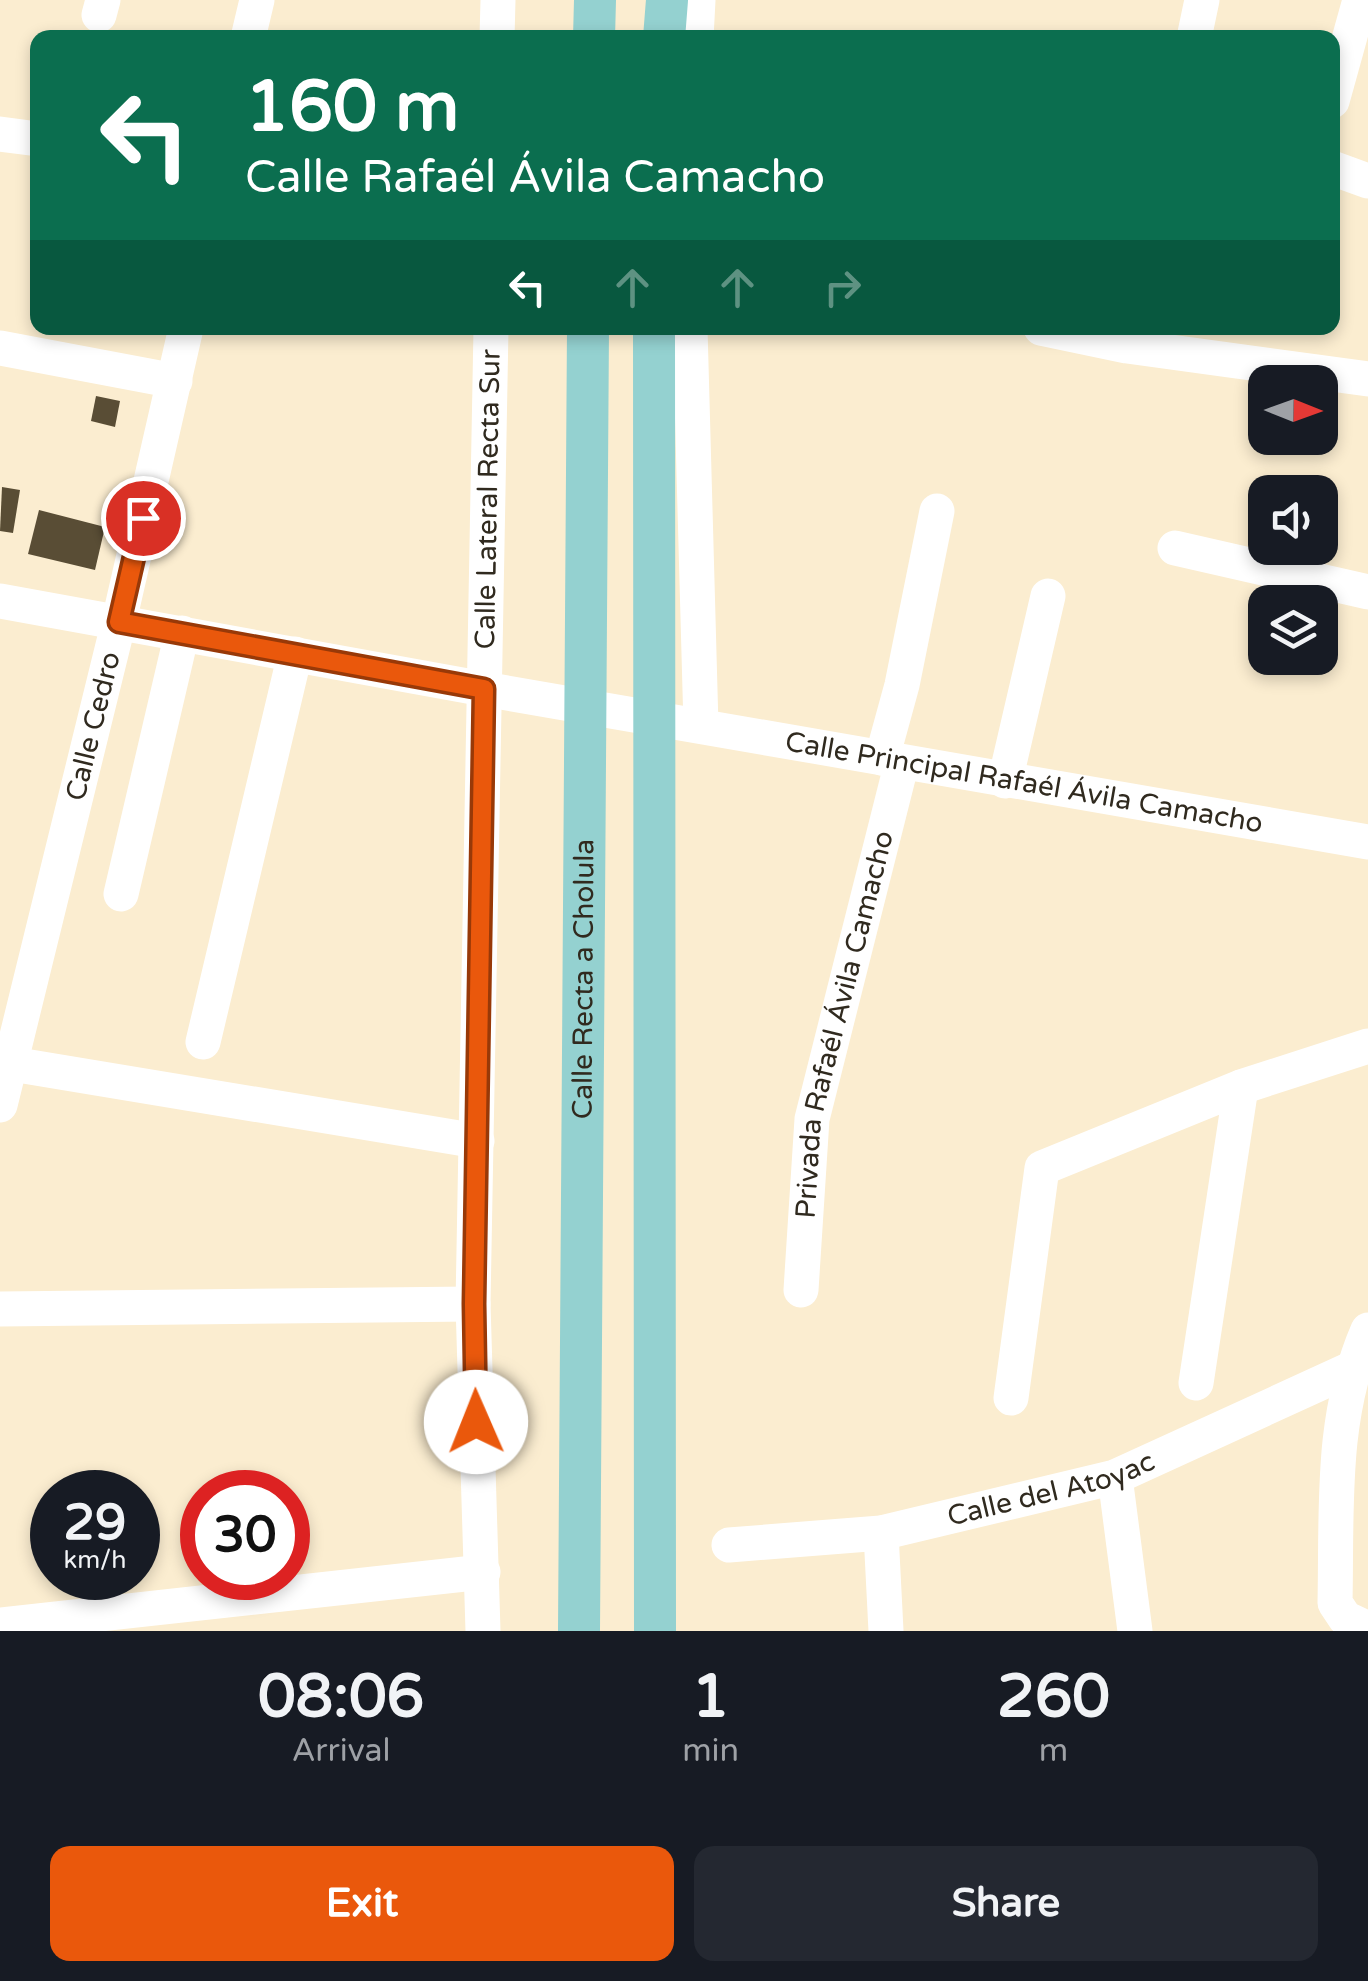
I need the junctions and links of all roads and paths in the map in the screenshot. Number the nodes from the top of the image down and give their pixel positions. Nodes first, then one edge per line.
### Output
1 (256, 0) edge
2 (498, 0) edge
3 (594, 0) edge
4 (656, 0) edge
5 (667, 0) edge
6 (698, 0) edge
7 (1202, 0) edge
8 (1360, 0) edge
9 (250, 30) edge
10 (497, 30) edge
11 (594, 30) edge
12 (656, 30) edge
13 (665, 30) edge
14 (696, 30) edge
15 (1196, 30) edge
16 (1340, 72) edge
17 (0, 134) edge
18 (30, 138) edge
19 (1340, 171) edge
20 (1368, 181) edge
21 (185, 335) edge
22 (491, 335) edge
23 (588, 335) edge
24 (654, 335) edge
25 (690, 335) edge
26 (1129, 337) edge
27 (0, 348) edge
28 (1368, 379) edge
29 (175, 381) junction
30 (937, 511) dead end
31 (1175, 548) dead end
32 (1368, 592) edge
33 (1048, 596) dead end
34 (0, 601) edge
35 (119, 622) junction
36 (182, 633) junction
37 (295, 654) junction
38 (484, 689) junction
39 (692, 724) junction
40 (892, 760) junction
41 (1005, 781) junction
42 (1368, 842) edge
43 (121, 894) dead end
44 (204, 1042) dead end
45 (1368, 1046) edge
46 (6, 1063) edge
47 (1241, 1087) junction
48 (0, 1105) edge
49 (477, 1142) junction
50 (800, 1290) dead end
51 (474, 1304) junction
52 (0, 1308) edge
53 (1368, 1330) edge
54 (1351, 1369) junction
55 (1196, 1384) dead end
56 (1010, 1398) dead end
57 (1115, 1477) junction
58 (881, 1533) junction
59 (729, 1545) dead end
60 (483, 1572) junction
61 (0, 1625) edge
62 (1368, 1629) edge
63 (483, 1631) edge
64 (578, 1631) edge
65 (655, 1631) edge
66 (886, 1631) edge
67 (1135, 1631) edge

1 - 9 street
2 - 10 street
3 - 11 main road
4 - 12 main road
5 - 13 main road
6 - 14 street
7 - 15 street
8 - 16 street
17 - 18 street
19 - 20 street
21 - 29 street, Calle Cedro
22 - 38 street, Calle Lateral Recta Sur
23 - 64 main road, Calle Recta a Cholula
24 - 65 main road
25 - 39 street
26 - 28 street
27 - 29 street
29 - 35 street, Calle Cedro
30 - 40 street, Privada Rafaél Ávila Camacho
31 - 32 street
33 - 41 street
34 - 35 street, Calle Principal Rafaél Ávila Camacho
35 - 36 street, Calle Principal Rafaél Ávila Camacho
35 - 46 street, Calle Cedro
36 - 37 street, Calle Principal Rafaél Ávila Camacho
36 - 43 street
37 - 38 street, Calle Principal Rafaél Ávila Camacho
37 - 44 street
38 - 39 street, Calle Principal Rafaél Ávila Camacho
38 - 49 street, Calle Lateral Recta Sur
39 - 40 street, Calle Principal Rafaél Ávila Camacho
40 - 41 street, Calle Principal Rafaél Ávila Camacho
40 - 50 street, Privada Rafaél Ávila Camacho
41 - 42 street, Calle Principal Rafaél Ávila Camacho
45 - 47 street
46 - 48 street, Calle Cedro
46 - 49 street
47 - 55 street
47 - 56 street
49 - 51 street, Calle Lateral Recta Sur
51 - 52 street
51 - 60 street, Calle Lateral Recta Sur
53 - 54 street
54 - 57 street, Calle del Atoyac
54 - 62 street
57 - 58 street, Calle del Atoyac
57 - 67 street
58 - 59 street, Calle del Atoyac
58 - 66 street
60 - 61 street
60 - 63 street, Calle Lateral Recta Sur

